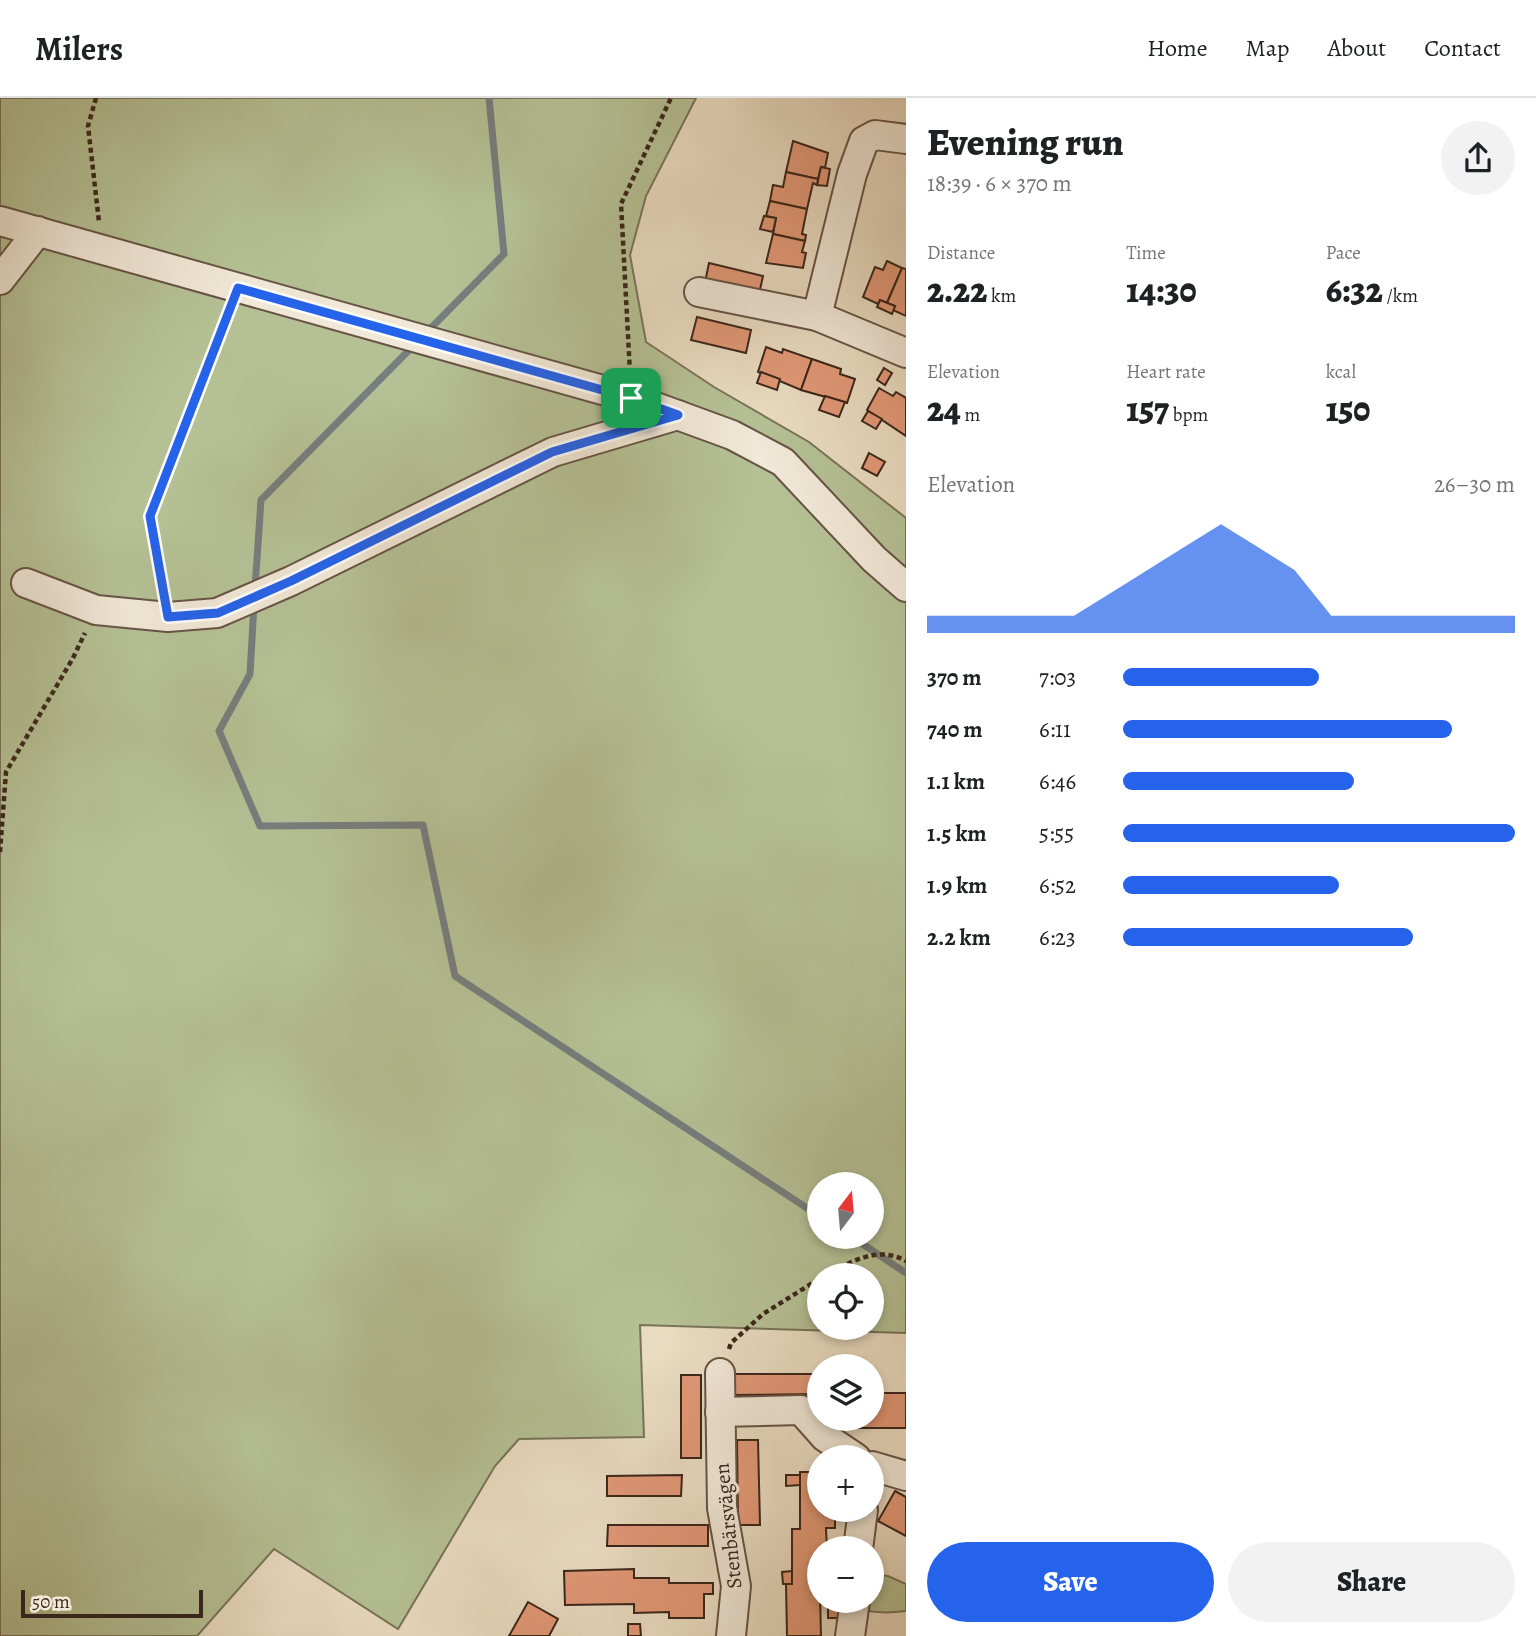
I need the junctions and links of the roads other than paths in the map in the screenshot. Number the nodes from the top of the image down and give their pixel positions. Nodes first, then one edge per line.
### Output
1 (906, 139) edge
2 (0, 221) edge
3 (38, 232) junction
4 (0, 279) edge
5 (699, 292) dead end
6 (817, 316) junction
7 (906, 353) edge
8 (678, 415) junction
9 (26, 583) dead end
10 (906, 587) edge
11 (720, 1373) road end
12 (720, 1412) junction
13 (837, 1445) edge
14 (884, 1470) edge
15 (906, 1476) edge
16 (857, 1613) edge
17 (860, 1635) edge
18 (731, 1636) edge

1 - 6 lane
2 - 3 lane
3 - 4 lane
3 - 8 lane
5 - 6 lane
6 - 7 lane
8 - 9 lane
8 - 10 lane
11 - 12 lane, Stenbärsvägen
12 - 13 lane
12 - 18 lane, Stenbärsvägen
14 - 15 lane
16 - 17 lane

